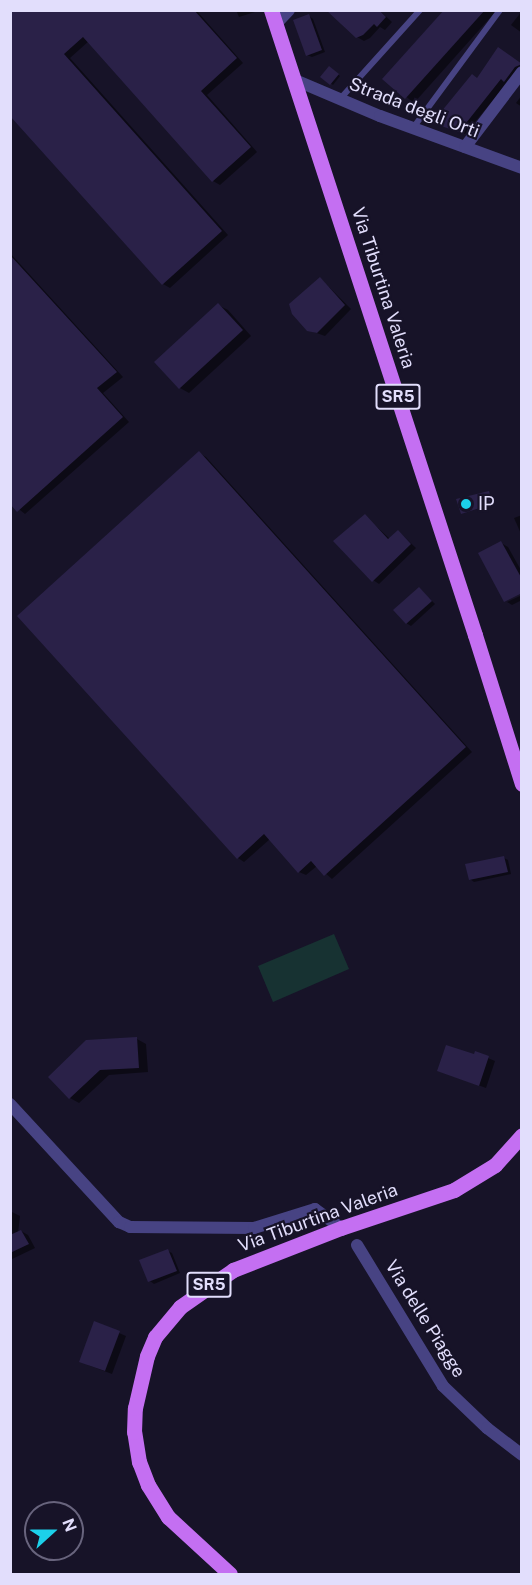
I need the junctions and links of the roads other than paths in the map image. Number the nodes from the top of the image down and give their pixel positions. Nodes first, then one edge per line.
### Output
1 (289, 10) edge
2 (420, 10) edge
3 (500, 10) edge
4 (273, 17) edge
5 (522, 72) edge
6 (295, 81) junction
7 (339, 99) junction
8 (413, 128) junction
9 (465, 147) junction
10 (522, 168) edge
11 (522, 784) edge
12 (10, 1104) edge
13 (522, 1135) edge
14 (341, 1228) junction
15 (357, 1245) dead end
16 (522, 1455) edge
17 (230, 1575) edge

1 - 4 street
2 - 7 lane
3 - 8 lane
4 - 6 main road, Via Tiburtina Valeria / SR5
5 - 9 street
6 - 7 street, Strada degli Orti
6 - 11 main road, Via Tiburtina Valeria / SR5
7 - 8 street, Strada degli Orti
8 - 9 street, Strada degli Orti
9 - 10 street, Strada degli Orti
12 - 14 street
13 - 14 main road, Via Tiburtina Valeria / SR5
14 - 17 main road, Via Tiburtina Valeria / SR5
15 - 16 street, Via delle Piagge

